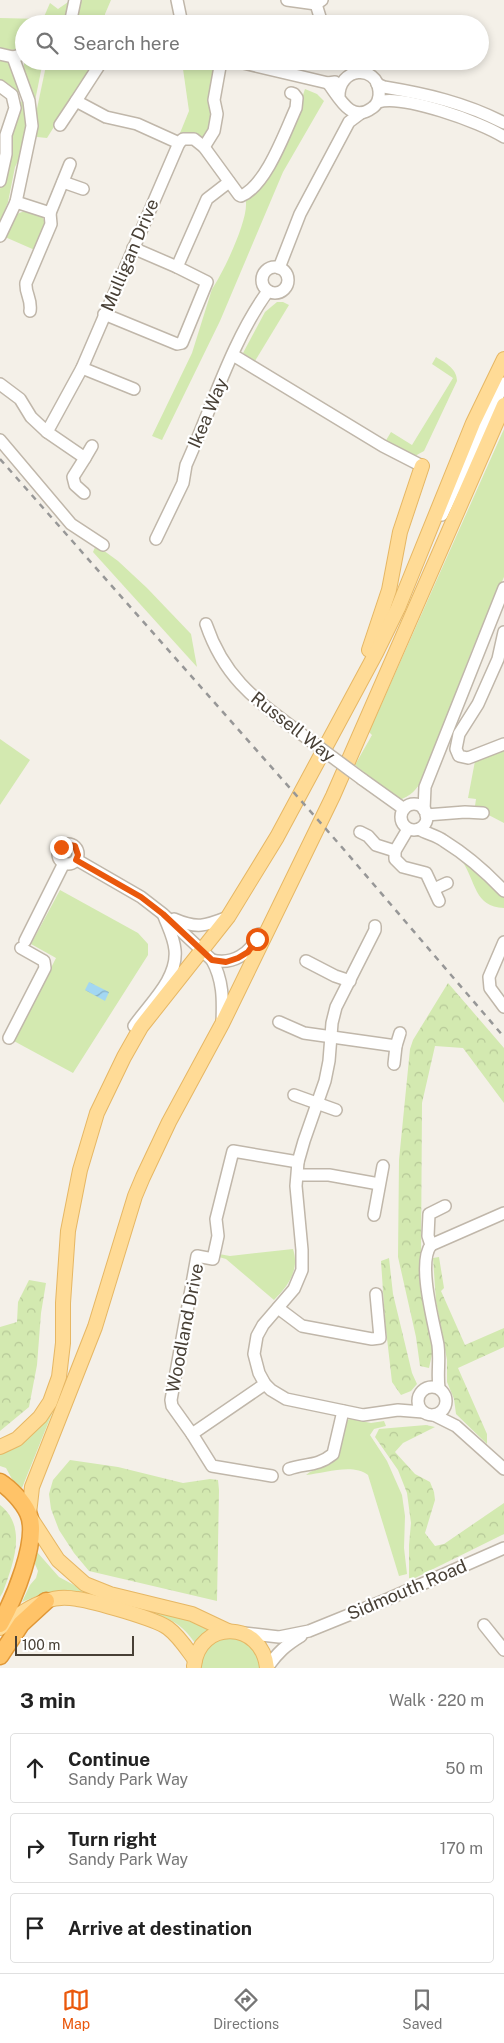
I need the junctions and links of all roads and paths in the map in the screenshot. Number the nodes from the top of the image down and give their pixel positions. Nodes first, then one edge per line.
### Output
1 (75, 0) edge
2 (177, 0) edge
3 (287, 0) edge
4 (319, 2) edge
5 (72, 15) edge
6 (180, 15) edge
7 (320, 15) edge
8 (0, 54) edge
9 (15, 55) edge
10 (21, 70) edge
11 (96, 70) edge
12 (220, 70) edge
13 (273, 70) edge
14 (357, 70) edge
15 (367, 70) edge
16 (354, 73) junction
17 (368, 74) junction
18 (343, 80) junction
19 (328, 83) junction
20 (377, 84) junction
21 (0, 86) edge
22 (291, 94) dead end
23 (340, 97) junction
24 (76, 101) junction
25 (378, 102) junction
26 (346, 108) junction
27 (361, 113) junction
28 (349, 122) junction
29 (504, 123) edge
30 (60, 125) dead end
31 (504, 137) edge
32 (179, 143) junction
33 (204, 147) junction
34 (70, 164) dead end
35 (0, 181) edge
36 (63, 182) junction
37 (229, 182) junction
38 (83, 189) dead end
39 (16, 202) junction
40 (50, 213) junction
41 (0, 236) edge
42 (133, 248) junction
43 (177, 267) junction
44 (279, 268) junction
45 (268, 291) junction
46 (30, 310) dead end
47 (104, 314) junction
48 (233, 355) junction
49 (504, 360) edge
50 (82, 368) junction
51 (504, 383) edge
52 (0, 384) edge
53 (134, 389) dead end
54 (504, 405) edge
55 (500, 419) edge
56 (47, 432) junction
57 (0, 440) edge
58 (92, 446) dead end
59 (85, 458) junction
60 (422, 466) joint
61 (84, 493) dead end
62 (427, 537) junction
63 (156, 539) dead end
64 (103, 545) dead end
65 (504, 588) edge
66 (206, 624) dead end
67 (504, 632) edge
68 (356, 688) junction
69 (504, 744) edge
70 (425, 787) junction
71 (406, 807) junction
72 (483, 813) dead end
73 (426, 814) junction
74 (414, 829) junction
75 (317, 831) junction
76 (360, 832) dead end
77 (442, 840) junction
78 (395, 851) junction
79 (76, 860) junction
80 (64, 864) junction
81 (446, 883) dead end
82 (434, 889) junction
83 (504, 891) edge
84 (439, 901) dead end
85 (163, 914) junction
86 (228, 916) junction
87 (375, 926) dead end
88 (504, 942) edge
89 (351, 951) dead end
90 (207, 955) junction
91 (362, 957) junction
92 (306, 961) dead end
93 (350, 980) junction
94 (504, 1007) edge
95 (288, 1021) dead end
96 (222, 1024) junction
97 (400, 1033) dead end
98 (330, 1037) junction
99 (9, 1038) dead end
100 (396, 1046) junction
101 (127, 1051) junction
102 (394, 1064) dead end
103 (294, 1095) dead end
104 (318, 1104) junction
105 (336, 1110) dead end
106 (298, 1162) junction
107 (383, 1166) dead end
108 (298, 1175) junction
109 (379, 1184) junction
110 (445, 1206) dead end
111 (504, 1213) edge
112 (374, 1215) dead end
113 (430, 1245) junction
114 (376, 1294) dead end
115 (278, 1308) junction
116 (380, 1338) junction
117 (382, 1351) dead end
118 (439, 1362) junction
119 (265, 1384) junction
120 (425, 1388) junction
121 (439, 1388) junction
122 (418, 1398) junction
123 (444, 1407) junction
124 (398, 1410) junction
125 (343, 1411) junction
126 (428, 1413) junction
127 (456, 1426) junction
128 (192, 1434) junction
129 (0, 1447) edge
130 (501, 1461) edge
131 (289, 1469) dead end
132 (272, 1476) dead end
133 (0, 1482) edge
134 (29, 1515) junction
135 (504, 1548) edge
136 (46, 1601) junction
137 (0, 1626) edge
138 (484, 1626) dead end
139 (228, 1631) junction
140 (309, 1631) junction
141 (244, 1633) junction
142 (504, 1650) edge
143 (0, 1656) edge
144 (194, 1664) edge
145 (267, 1668) edge

1 - 5 street
2 - 6 street
3 - 4 street
4 - 7 street
8 - 9 street
10 - 39 street
11 - 24 street
12 - 33 street
13 - 19 street
14 - 16 street
15 - 17 street
16 - 17 street
16 - 18 street
17 - 20 street
18 - 19 street
18 - 23 street
19 - 23 street
20 - 25 street
20 - 29 street
21 - 35 street
22 - 37 street
23 - 26 street
24 - 30 street
24 - 32 street
25 - 27 street
25 - 31 street
26 - 27 street
26 - 28 street
27 - 28 street
28 - 44 street
32 - 33 street
32 - 42 street, Mulligan Drive
33 - 37 street
34 - 36 street
36 - 38 street
36 - 40 street
37 - 43 street
39 - 40 street
39 - 41 street
40 - 46 street
42 - 43 street
42 - 47 street, Mulligan Drive
43 - 47 street
44 - 45 street
44 - 45 street
45 - 48 street, Ikea Way
47 - 50 street, Mulligan Drive
48 - 60 street
48 - 63 street, Ikea Way
49 - 62 main road
50 - 53 street
50 - 56 street, Mulligan Drive
51 - 62 street
52 - 56 street
54 - 55 main road
55 - 75 main road
56 - 59 street
57 - 64 street
58 - 59 street
59 - 61 street
60 - 68 main road
62 - 68 main road
65 - 70 street
66 - 71 street, Russell Way, bridge
67 - 69 street
68 - 86 main road
70 - 71 street
70 - 73 street
71 - 73 street
71 - 74 street
72 - 73 street
73 - 74 street
73 - 77 street
74 - 77 street
74 - 78 street
75 - 90 street
75 - 96 main road
76 - 78 street
77 - 83 street
78 - 82 street
79 - 80 street
79 - 80 street
79 - 85 street
80 - 99 street
81 - 82 street
82 - 84 street
85 - 86 street
85 - 90 street
85 - 101 street
86 - 90 main road
87 - 91 street
88 - 94 street
89 - 91 street
90 - 96 street
90 - 101 main road
91 - 93 street
92 - 93 street
93 - 98 street
95 - 98 street
96 - 134 main road
97 - 100 street
98 - 100 street
98 - 104 street
100 - 102 street
101 - 129 main road
103 - 104 street
104 - 105 street
104 - 106 street
106 - 108 street
106 - 128 street, Woodland Drive
107 - 109 street
108 - 109 street
108 - 115 street
109 - 112 street
110 - 113 street
111 - 113 street
113 - 118 street
114 - 116 street
115 - 116 street
115 - 119 street
116 - 117 street
118 - 120 street
118 - 121 street
119 - 125 street
119 - 128 street
120 - 121 street
120 - 122 street
121 - 123 street
122 - 124 street
122 - 126 street
123 - 126 street
123 - 127 street
124 - 125 street
124 - 126 street
125 - 131 street
126 - 127 street
127 - 130 street
128 - 132 street, Woodland Drive
133 - 134 highway
134 - 137 highway
134 - 139 main road
135 - 140 street, Sidmouth Road
136 - 137 main road
136 - 143 highway
136 - 144 main road
138 - 142 street
139 - 141 main road
139 - 144 main road
140 - 141 street, Sidmouth Road
140 - 145 street, Sidmouth Road
141 - 145 main road

